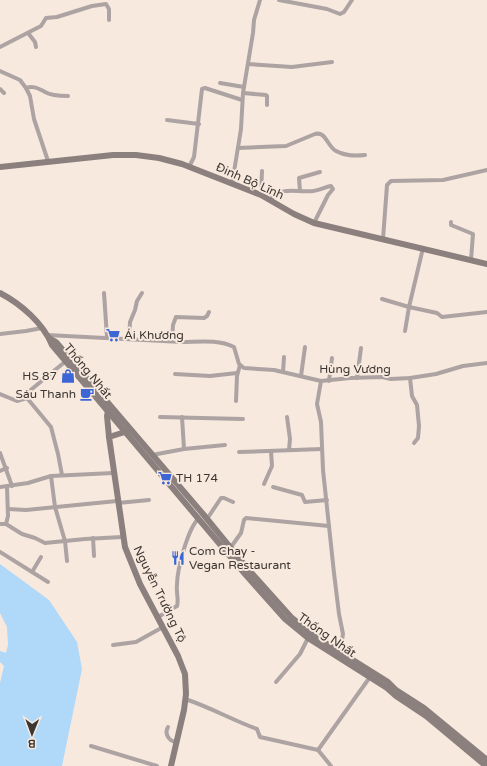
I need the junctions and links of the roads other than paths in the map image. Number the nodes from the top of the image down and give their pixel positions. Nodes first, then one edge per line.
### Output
1 (260, 0) edge
2 (278, 0) edge
3 (352, 0) edge
4 (109, 20) dead end
5 (28, 33) junction
6 (0, 47) edge
7 (36, 47) dead end
8 (332, 62) dead end
9 (248, 64) junction
10 (0, 70) edge
11 (220, 83) dead end
12 (244, 87) junction
13 (26, 88) junction
14 (0, 89) edge
15 (4, 93) dead end
16 (243, 93) junction
17 (68, 96) dead end
18 (242, 100) junction
19 (267, 105) dead end
20 (167, 120) dead end
21 (199, 124) junction
22 (238, 148) junction
23 (365, 155) dead end
24 (48, 161) junction
25 (0, 167) edge
26 (189, 167) junction
27 (487, 170) edge
28 (262, 171) dead end
29 (320, 172) dead end
30 (232, 184) junction
31 (300, 191) junction
32 (261, 196) junction
33 (269, 200) junction
34 (451, 222) dead end
35 (314, 223) junction
36 (383, 239) junction
37 (423, 248) junction
38 (471, 260) junction
39 (487, 264) edge
40 (104, 293) dead end
41 (142, 293) dead end
42 (0, 294) edge
43 (382, 300) dead end
44 (409, 307) junction
45 (209, 312) dead end
46 (487, 312) edge
47 (42, 328) junction
48 (405, 331) dead end
49 (0, 334) edge
50 (48, 336) junction
51 (107, 337) junction
52 (129, 339) junction
53 (172, 341) junction
54 (305, 347) dead end
55 (361, 348) dead end
56 (284, 357) dead end
57 (332, 358) dead end
58 (66, 361) junction
59 (487, 363) edge
60 (240, 365) junction
61 (283, 372) junction
62 (237, 373) junction
63 (175, 374) dead end
64 (302, 376) junction
65 (357, 378) junction
66 (410, 378) junction
67 (321, 381) junction
68 (329, 381) junction
69 (0, 394) edge
70 (27, 398) junction
71 (236, 401) dead end
72 (110, 409) junction
73 (160, 417) dead end
74 (182, 417) junction
75 (287, 417) dead end
76 (243, 419) dead end
77 (128, 431) junction
78 (109, 437) junction
79 (414, 444) dead end
80 (224, 445) dead end
81 (184, 449) junction
82 (322, 449) junction
83 (289, 450) junction
84 (271, 451) junction
85 (239, 452) dead end
86 (0, 453) edge
87 (152, 455) junction
88 (7, 468) junction
89 (0, 471) edge
90 (114, 473) junction
91 (62, 475) junction
92 (51, 476) junction
93 (264, 484) dead end
94 (12, 486) junction
95 (0, 487) edge
96 (7, 487) junction
97 (273, 487) dead end
98 (149, 500) dead end
99 (327, 500) junction
100 (118, 502) junction
101 (233, 502) dead end
102 (55, 507) junction
103 (193, 507) junction
104 (8, 509) junction
105 (199, 518) junction
106 (207, 519) junction
107 (0, 524) edge
108 (6, 524) junction
109 (329, 526) junction
110 (122, 537) junction
111 (92, 538) junction
112 (65, 541) junction
113 (230, 547) junction
114 (0, 552) edge
115 (94, 556) dead end
116 (41, 557) dead end
117 (67, 561) dead end
118 (32, 572) junction
119 (48, 582) dead end
120 (158, 617) junction
121 (163, 627) junction
122 (308, 638) junction
123 (113, 645) dead end
124 (338, 650) junction
125 (365, 671) junction
126 (370, 678) junction
127 (276, 682) dead end
128 (185, 699) junction
129 (168, 727) dead end
130 (176, 742) junction
131 (91, 746) dead end
132 (318, 750) junction
133 (482, 758) edge
134 (157, 766) edge
135 (171, 766) edge
136 (331, 766) edge
137 (486, 766) edge

1 - 9 street
2 - 3 street
4 - 5 street
5 - 6 street
5 - 7 street
8 - 9 street
9 - 12 street
10 - 13 street
11 - 12 street
12 - 16 street
13 - 17 street
13 - 24 street
14 - 15 street
16 - 18 street
16 - 19 street
18 - 21 street
18 - 22 street
20 - 21 street
21 - 26 street
22 - 23 street
22 - 30 street
24 - 25 main road, Đinh Bộ Lĩnh
24 - 26 main road, Đinh Bộ Lĩnh
26 - 30 main road, Đinh Bộ Lĩnh
27 - 36 street
28 - 32 street
29 - 31 street
30 - 32 main road, Đinh Bộ Lĩnh
31 - 33 street
31 - 35 street
32 - 33 main road, Đinh Bộ Lĩnh
33 - 35 main road, Đinh Bộ Lĩnh
34 - 38 street
35 - 36 main road, Đinh Bộ Lĩnh
36 - 37 main road, Đinh Bộ Lĩnh
37 - 38 main road, Đinh Bộ Lĩnh
37 - 44 street
38 - 39 main road, Đinh Bộ Lĩnh
40 - 51 street
41 - 52 street
42 - 47 main road
43 - 44 street
44 - 46 street
44 - 48 street
45 - 53 street
47 - 49 street
47 - 50 main road
50 - 51 street
50 - 58 main road, Thống Nhất
50 - 72 main road, Thống Nhất
51 - 52 street
52 - 53 street
53 - 60 street
54 - 64 street
55 - 65 street
56 - 61 street
57 - 68 street
58 - 70 street
58 - 72 main road, Thống Nhất
59 - 66 street, Hùng Vương
60 - 61 street, Hùng Vương
60 - 62 street
61 - 64 street, Hùng Vương
62 - 63 street
62 - 71 street
64 - 67 street, Hùng Vương
65 - 66 street, Hùng Vương
65 - 68 street, Hùng Vương
66 - 79 street
67 - 68 street, Hùng Vương
67 - 82 street
69 - 70 street
70 - 91 street
72 - 77 main road, Thống Nhất
72 - 78 main road, Nguyễn Trường Tộ
73 - 74 street
74 - 76 street
74 - 81 street
75 - 83 street
77 - 78 main road
77 - 87 main road, Thống Nhất
77 - 103 main road, Thống Nhất
78 - 90 main road, Nguyễn Trường Tộ
80 - 81 street
81 - 87 street
82 - 83 street
82 - 99 street
83 - 84 street
84 - 85 street
84 - 93 street
86 - 88 street
87 - 103 main road, Thống Nhất
88 - 89 street
88 - 94 street
90 - 91 street
90 - 100 main road, Nguyễn Trường Tộ
91 - 92 street
92 - 94 street
92 - 102 street
94 - 96 street
95 - 96 street
96 - 104 street
97 - 99 street
98 - 100 street
99 - 109 street
100 - 102 street
100 - 110 main road, Nguyễn Trường Tộ
101 - 106 street
102 - 104 street
102 - 112 street
103 - 105 main road, Thống Nhất
103 - 106 main road, Thống Nhất
104 - 108 street
105 - 120 street
105 - 122 main road, Thống Nhất
106 - 113 main road, Thống Nhất
107 - 108 street
108 - 112 street
109 - 113 street
109 - 124 street
110 - 111 street
110 - 120 main road, Nguyễn Trường Tộ
111 - 112 street
111 - 115 street
112 - 117 street
113 - 124 main road, Thống Nhất
114 - 118 street
116 - 118 street
118 - 119 street
120 - 121 main road, Nguyễn Trường Tộ
121 - 123 street
121 - 128 main road, Nguyễn Trường Tộ
122 - 125 main road, Thống Nhất
122 - 127 street
124 - 125 main road, Thống Nhất
125 - 126 main road, Thống Nhất
125 - 133 main road, Thống Nhất
126 - 132 street
126 - 133 main road, Thống Nhất
128 - 130 main road, Nguyễn Trường Tộ
128 - 132 street
129 - 130 street
130 - 135 main road, Nguyễn Trường Tộ
131 - 134 street
132 - 136 street
133 - 137 main road, Thống Nhất

